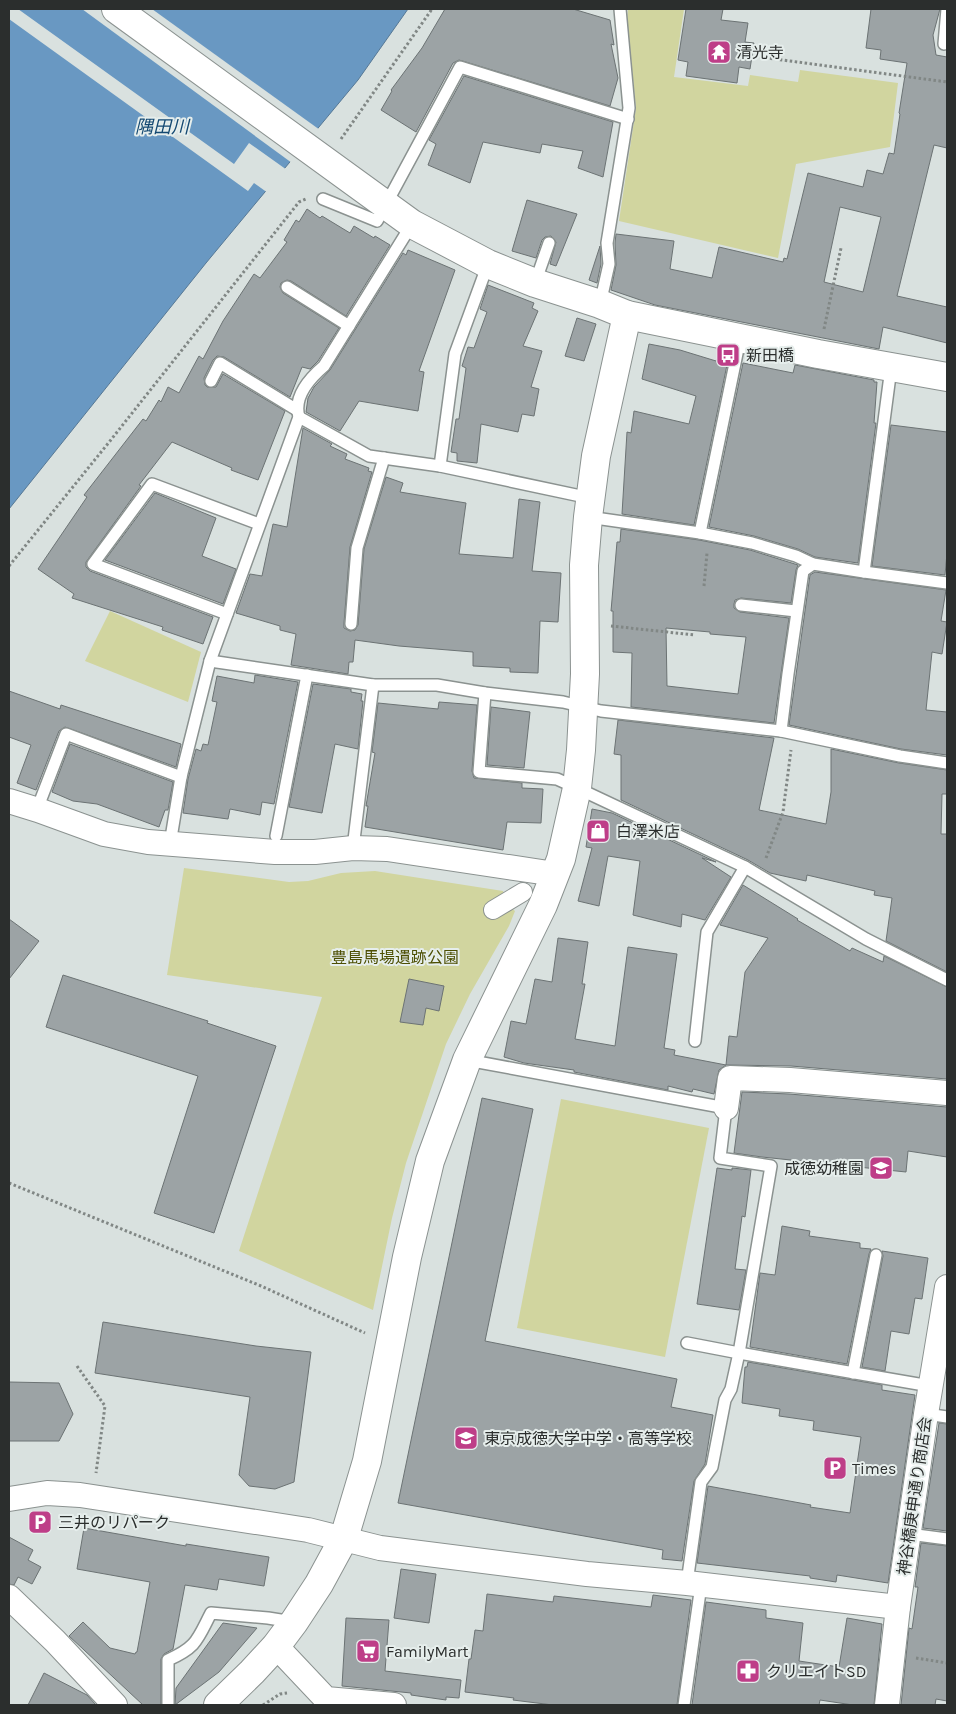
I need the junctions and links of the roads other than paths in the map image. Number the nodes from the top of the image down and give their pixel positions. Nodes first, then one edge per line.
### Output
1 (116, 9) edge
2 (619, 9) edge
3 (947, 9) edge
4 (944, 44) dead end
5 (628, 119) junction
6 (323, 199) dead end
7 (386, 205) junction
8 (412, 224) junction
9 (548, 243) dead end
10 (488, 264) junction
11 (535, 283) junction
12 (286, 287) dead end
13 (600, 304) junction
14 (627, 315) junction
15 (349, 326) junction
16 (740, 339) junction
17 (891, 368) junction
18 (947, 377) edge
19 (211, 381) dead end
20 (298, 413) junction
21 (384, 458) junction
22 (440, 466) junction
23 (589, 507) junction
24 (259, 524) junction
25 (704, 534) junction
26 (813, 564) junction
27 (864, 572) junction
28 (947, 582) edge
29 (741, 605) dead end
30 (796, 611) junction
31 (227, 614) junction
32 (351, 624) dead end
33 (210, 661) junction
34 (307, 675) junction
35 (373, 685) junction
36 (485, 693) junction
37 (584, 706) junction
38 (787, 733) junction
39 (947, 763) edge
40 (181, 777) junction
41 (577, 788) junction
42 (41, 799) dead end
43 (9, 801) edge
44 (276, 836) dead end
45 (170, 844) junction
46 (353, 848) junction
47 (745, 867) junction
48 (555, 874) junction
49 (523, 892) dead end
50 (494, 910) dead end
51 (947, 980) edge
52 (695, 1041) dead end
53 (467, 1060) junction
54 (947, 1093) edge
55 (726, 1108) junction
56 (876, 1255) dead end
57 (946, 1299) edge
58 (687, 1343) dead end
59 (739, 1353) junction
60 (853, 1373) junction
61 (930, 1386) junction
62 (936, 1416) edge
63 (9, 1499) edge
64 (909, 1534) junction
65 (344, 1538) junction
66 (947, 1539) edge
67 (694, 1584) junction
68 (9, 1596) edge
69 (898, 1607) junction
70 (294, 1622) junction
71 (276, 1646) junction
72 (326, 1702) edge
73 (115, 1705) edge
74 (168, 1705) edge
75 (218, 1705) edge
76 (394, 1705) edge
77 (684, 1705) edge
78 (887, 1705) edge

1 - 7 street
2 - 5 lane
3 - 4 lane
5 - 7 lane
5 - 13 lane
6 - 7 lane
7 - 8 street
8 - 10 street
8 - 15 lane
9 - 11 lane
10 - 11 street
10 - 22 lane
11 - 13 street
12 - 15 lane
13 - 14 street
14 - 16 street
14 - 23 street
15 - 20 lane
16 - 17 street
16 - 25 lane
17 - 18 street
17 - 27 lane
19 - 20 lane
20 - 21 lane
20 - 24 lane
21 - 22 lane
21 - 32 lane
22 - 23 lane
23 - 25 lane
23 - 37 street
24 - 31 lane
24 - 31 lane
25 - 26 lane
26 - 27 lane
26 - 30 lane
27 - 28 lane
29 - 30 lane
30 - 38 lane
31 - 33 lane
33 - 34 lane
33 - 40 lane
34 - 35 lane
34 - 44 lane
35 - 36 lane
35 - 46 lane
36 - 37 lane
36 - 41 lane
37 - 38 lane
37 - 41 street
38 - 39 lane
40 - 42 lane
40 - 45 lane
41 - 47 lane
41 - 48 street
43 - 45 street
45 - 46 street
46 - 48 street
47 - 51 lane
47 - 52 lane
48 - 53 street
49 - 50 street
53 - 55 lane
53 - 65 street
54 - 55 street
55 - 59 lane
56 - 60 lane
57 - 61 street, 神谷橋庚申通り商店会
58 - 59 lane
59 - 60 lane
59 - 67 lane
60 - 61 lane
61 - 62 street, 神谷橋庚申通り商店会
62 - 64 street, 神谷橋庚申通り商店会
63 - 65 street
64 - 66 lane
64 - 69 street, 神谷橋庚申通り商店会
65 - 67 street
65 - 70 street
67 - 69 street
67 - 77 lane
68 - 73 street
69 - 78 street, 神谷橋庚申通り商店会
70 - 71 street
70 - 74 lane
71 - 72 street
71 - 75 street
72 - 76 street

